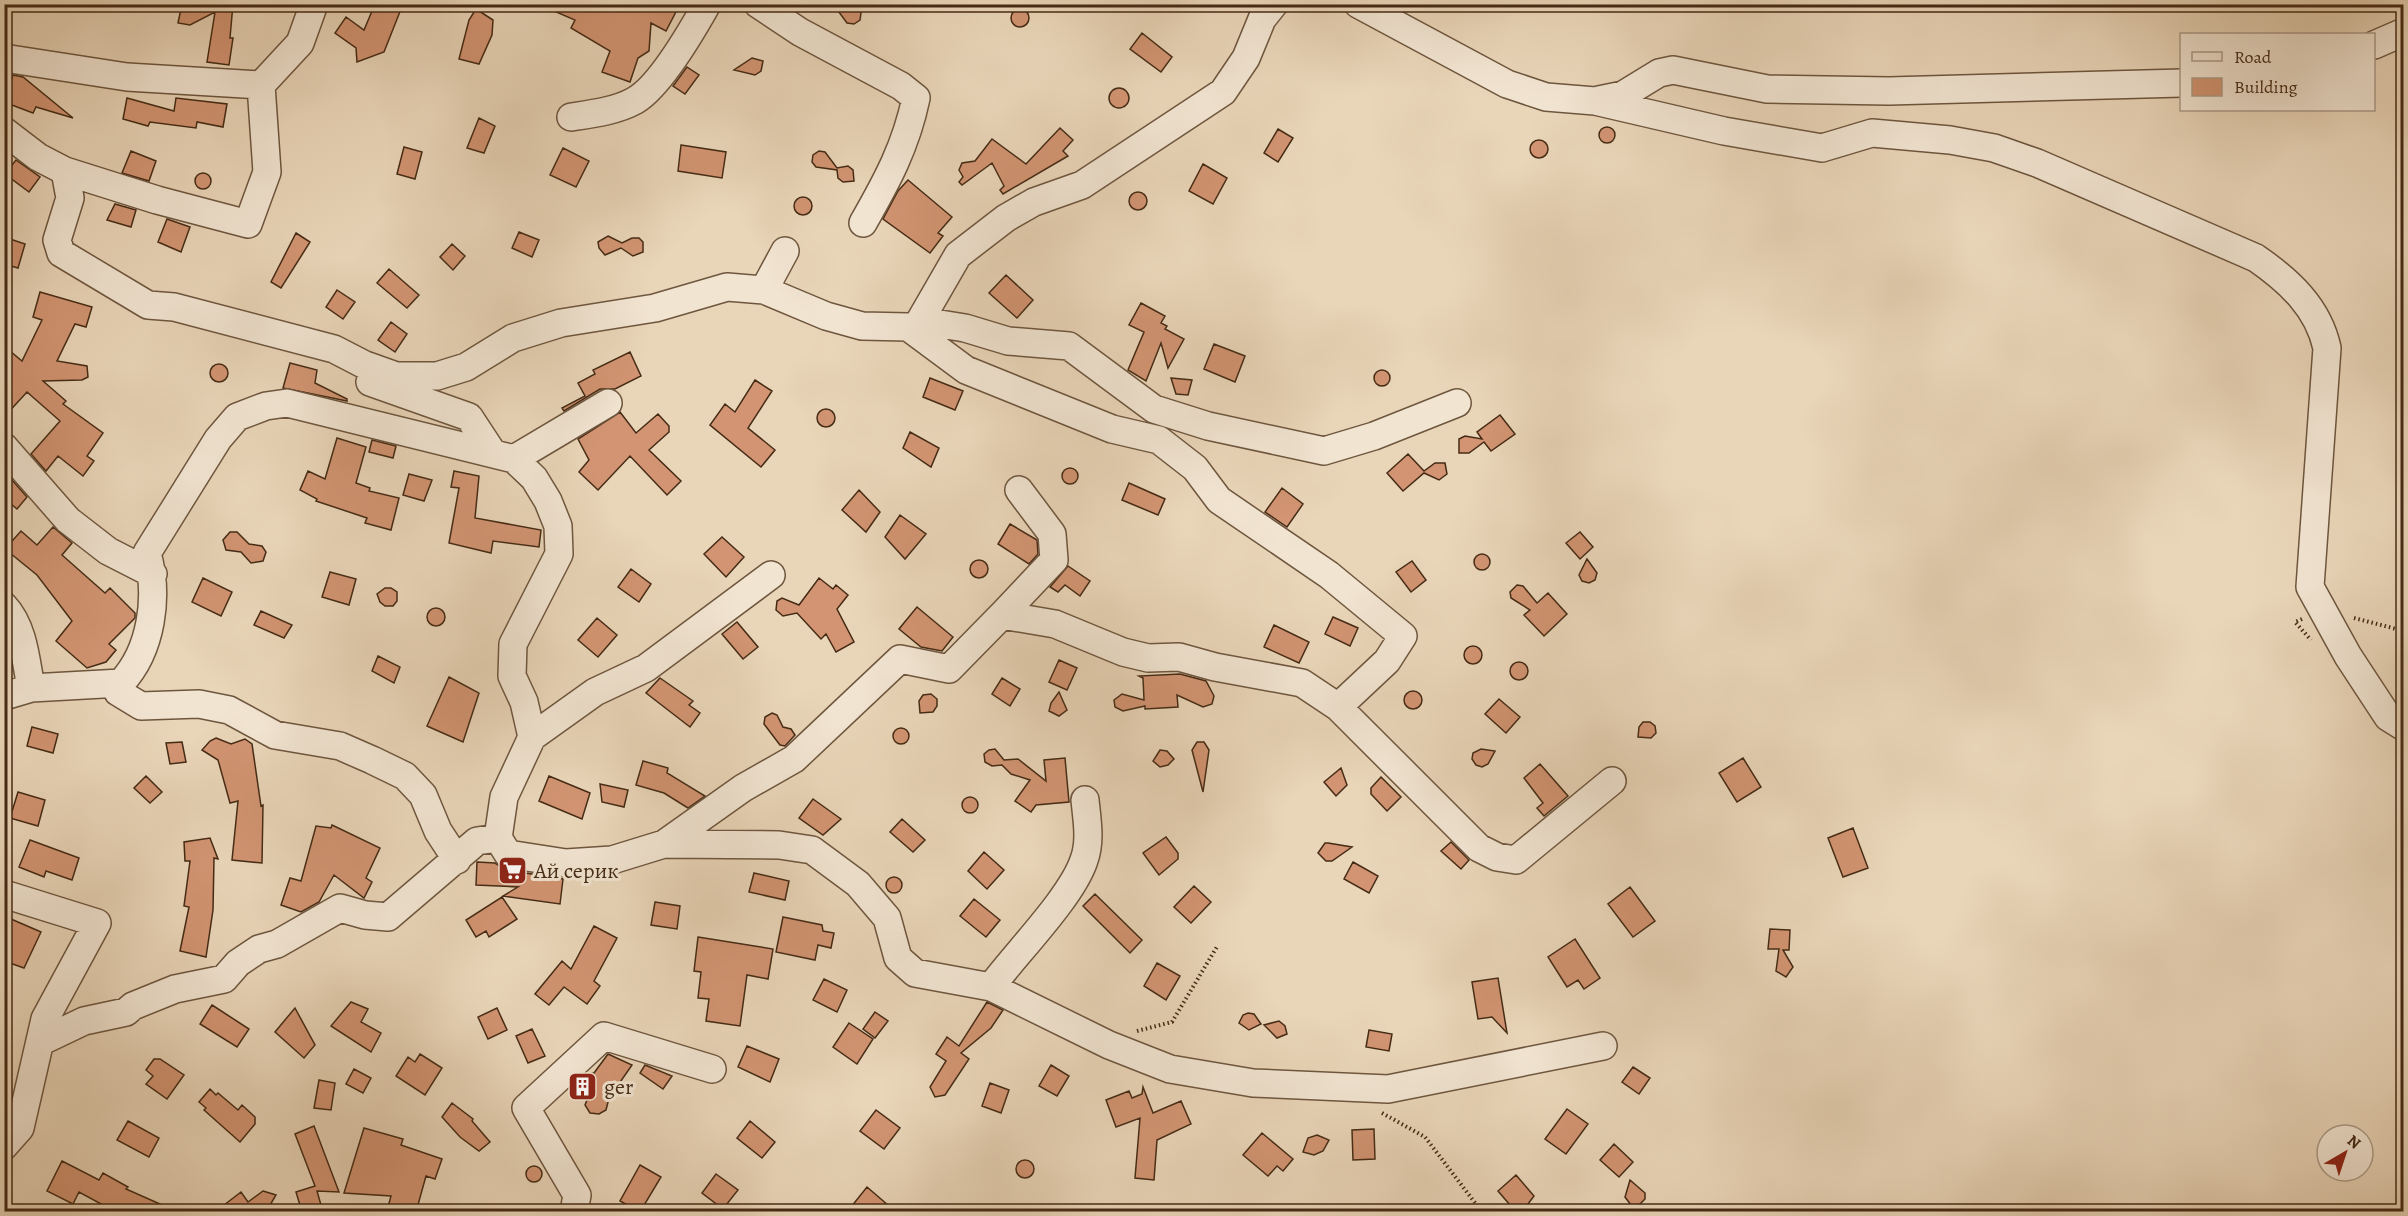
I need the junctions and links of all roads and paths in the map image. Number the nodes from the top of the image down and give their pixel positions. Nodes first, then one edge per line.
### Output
1 (314, 4) edge
2 (707, 4) edge
3 (758, 4) edge
4 (1274, 4) edge
5 (1358, 4) edge
6 (4, 58) edge
7 (2180, 83) edge
8 (261, 85) junction
9 (1595, 100) junction
10 (571, 117) dead end
11 (4, 131) edge
12 (66, 171) junction
13 (863, 223) dead end
14 (785, 251) dead end
15 (764, 290) junction
16 (912, 326) junction
17 (334, 349) junction
18 (608, 403) dead end
19 (1457, 404) dead end
20 (4, 447) edge
21 (503, 456) junction
22 (1019, 490) dead end
23 (153, 574) junction
24 (771, 575) dead end
25 (4, 606) edge
26 (1002, 615) junction
27 (121, 683) junction
28 (31, 688) junction
29 (4, 696) edge
30 (1338, 707) junction
31 (2403, 727) edge
32 (532, 737) junction
33 (1612, 781) dead end
34 (1085, 800) dead end
35 (498, 838) junction
36 (664, 844) junction
37 (457, 860) junction
38 (4, 894) edge
39 (1218, 945) dead end
40 (991, 987) junction
41 (1099, 1041) junction
42 (40, 1042) junction
43 (1603, 1046) dead end
44 (712, 1070) dead end
45 (1374, 1110) dead end
46 (4, 1146) edge
47 (574, 1212) edge
48 (1482, 1212) edge

1 - 8 street
2 - 10 street
3 - 13 street
4 - 16 street
5 - 9 street
6 - 8 street
7 - 9 street
8 - 12 street
9 - 31 street
11 - 12 street
12 - 17 street
14 - 15 street
15 - 16 street
15 - 17 street
16 - 19 street
16 - 30 street
17 - 21 street
18 - 21 street
20 - 23 street
21 - 23 street
21 - 32 street
22 - 26 street
23 - 27 street
24 - 32 street
25 - 28 street
26 - 30 street
26 - 36 street
27 - 28 street
27 - 37 street
28 - 29 street
30 - 33 street
32 - 35 street
34 - 40 street
35 - 36 street
35 - 37 street
36 - 40 street
37 - 42 street
38 - 42 street
39 - 41 path
40 - 41 street
41 - 43 street
42 - 46 street
44 - 47 street
45 - 48 path

